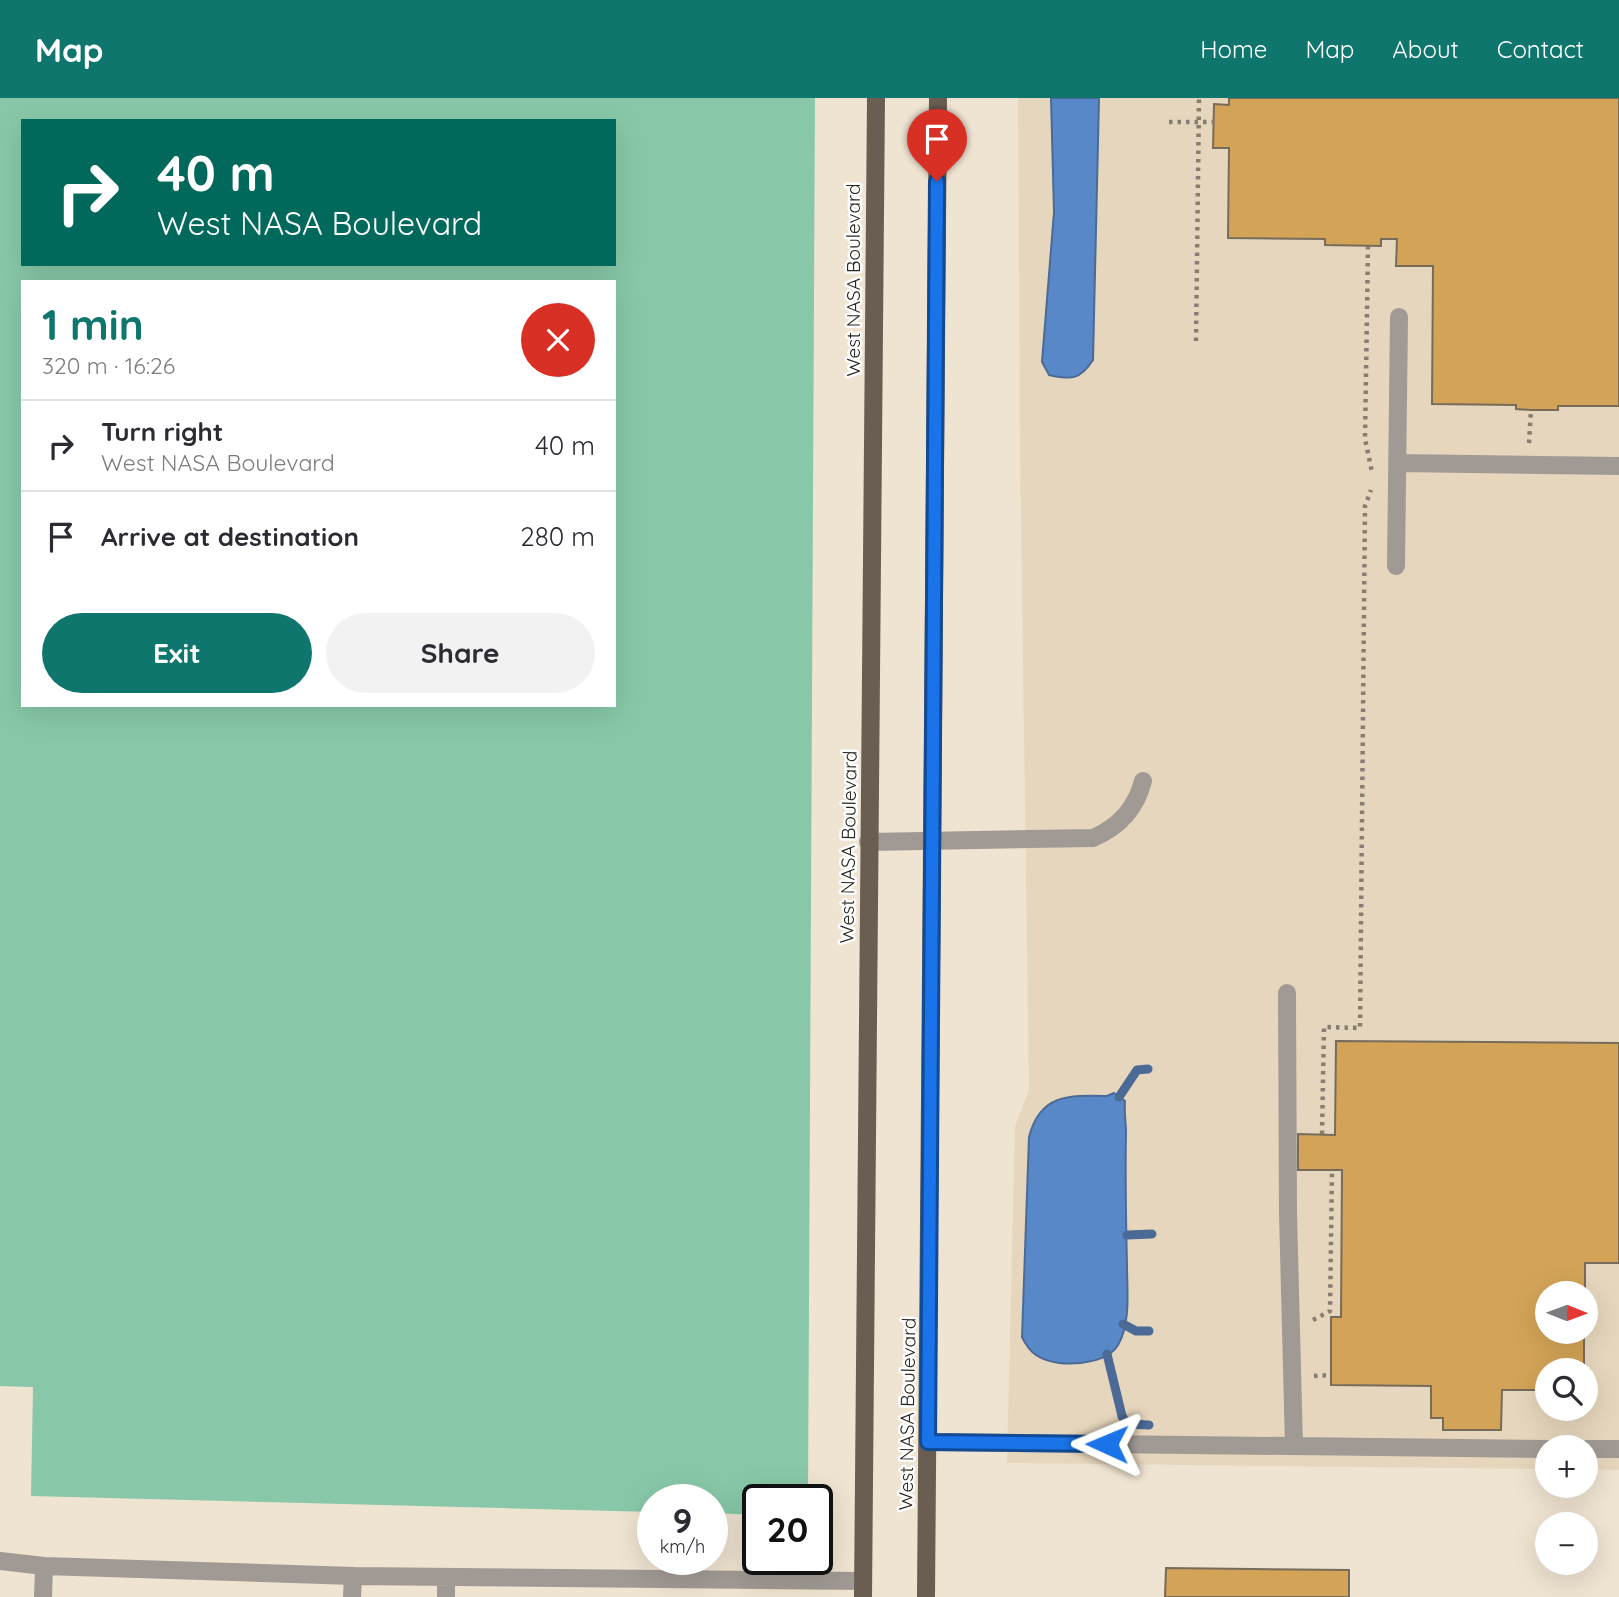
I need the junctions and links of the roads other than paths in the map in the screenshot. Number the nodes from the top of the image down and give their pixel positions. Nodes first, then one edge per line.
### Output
1 (876, 98) edge
2 (938, 98) edge
3 (1399, 317) dead end
4 (1398, 463) junction
5 (1619, 466) edge
6 (1396, 566) dead end
7 (1143, 781) dead end
8 (932, 841) junction
9 (868, 842) junction
10 (1287, 993) dead end
11 (928, 1442) junction
12 (1294, 1446) junction
13 (1535, 1449) edge
14 (1598, 1449) edge
15 (1619, 1449) edge
16 (0, 1561) edge
17 (44, 1566) junction
18 (353, 1576) junction
19 (446, 1577) junction
20 (754, 1588) edge
21 (863, 1589) edge
22 (43, 1597) edge
23 (352, 1597) edge
24 (446, 1597) edge
25 (926, 1597) edge

1 - 9 main road, West NASA Boulevard
2 - 8 main road, West NASA Boulevard
3 - 4 lane
4 - 5 lane
4 - 6 lane
7 - 8 lane
8 - 9 lane
8 - 11 main road, West NASA Boulevard
9 - 21 main road, West NASA Boulevard
10 - 12 lane
11 - 12 lane
11 - 25 main road, West NASA Boulevard
12 - 13 lane
14 - 15 lane
16 - 17 lane
17 - 18 lane
17 - 22 lane
18 - 19 lane
18 - 23 lane
19 - 20 lane
19 - 24 lane
20 - 21 lane

